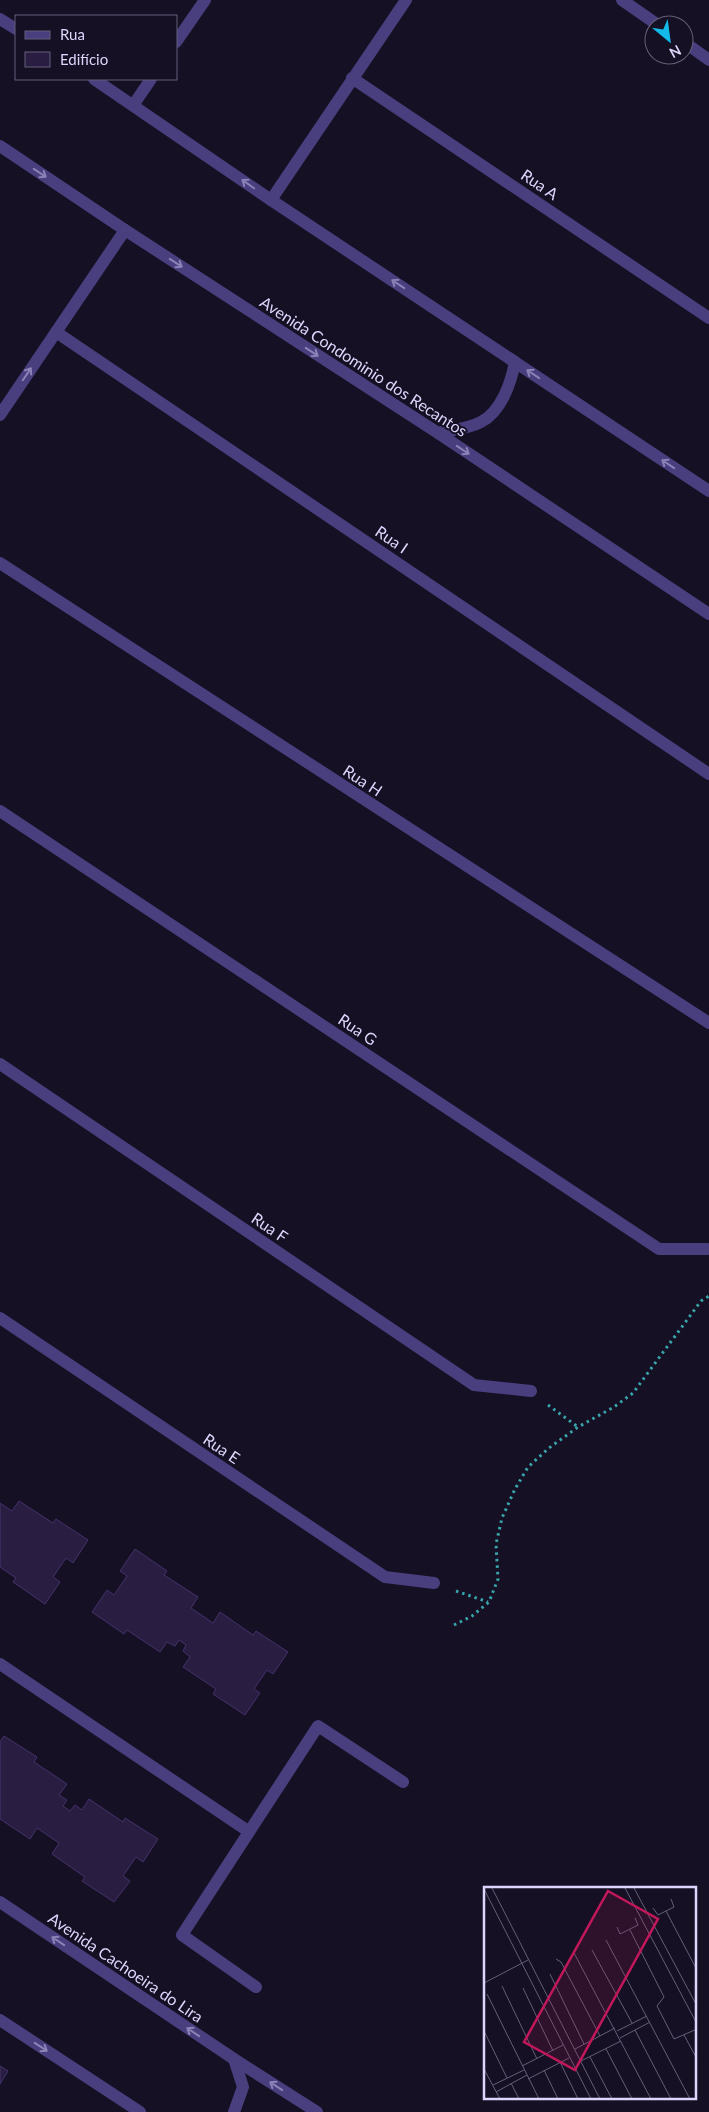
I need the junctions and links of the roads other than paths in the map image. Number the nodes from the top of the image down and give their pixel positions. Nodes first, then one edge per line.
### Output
1 (205, 0) edge
2 (406, 0) edge
3 (622, 0) edge
4 (644, 15) edge
5 (0, 19) edge
6 (15, 28) edge
7 (178, 39) edge
8 (694, 49) edge
9 (709, 60) edge
10 (352, 78) junction
11 (96, 80) edge
12 (150, 80) edge
13 (134, 104) junction
14 (0, 146) edge
15 (271, 200) junction
16 (125, 230) junction
17 (709, 318) edge
18 (56, 332) junction
19 (491, 346) junction
20 (0, 415) edge
21 (438, 433) junction
22 (709, 491) edge
23 (0, 563) edge
24 (709, 614) edge
25 (709, 774) edge
26 (0, 811) edge
27 (709, 1023) edge
28 (0, 1064) edge
29 (706, 1249) dead end
30 (0, 1318) edge
31 (531, 1391) road end
32 (434, 1583) road end
33 (0, 1664) edge
34 (403, 1782) dead end
35 (248, 1832) junction
36 (0, 1902) edge
37 (256, 1986) dead end
38 (0, 2020) edge
39 (234, 2059) junction
40 (140, 2112) edge
41 (234, 2112) edge
42 (317, 2112) edge

1 - 7 street
2 - 10 street
3 - 4 street
5 - 6 street
8 - 9 street
10 - 15 street
10 - 17 street, Rua A
11 - 13 street
12 - 13 street
15 -> 13 street
14 -> 16 street, Avenida Condominio dos Recantos
19 -> 15 street
16 - 18 street
16 -> 21 street, Avenida Condominio dos Recantos
20 -> 18 street
18 - 25 street, Rua I
19 - 21 street
22 -> 19 street
21 -> 24 street, Avenida Condominio dos Recantos
23 - 27 street, Rua H
26 - 29 street, Rua G
28 - 31 street, Rua F
30 - 32 street, Rua E
33 - 35 street
34 - 35 street
35 - 37 street
39 -> 36 street, Avenida Cachoeira do Lira
38 -> 40 street
39 - 41 street
42 -> 39 street, Avenida Cachoeira do Lira

